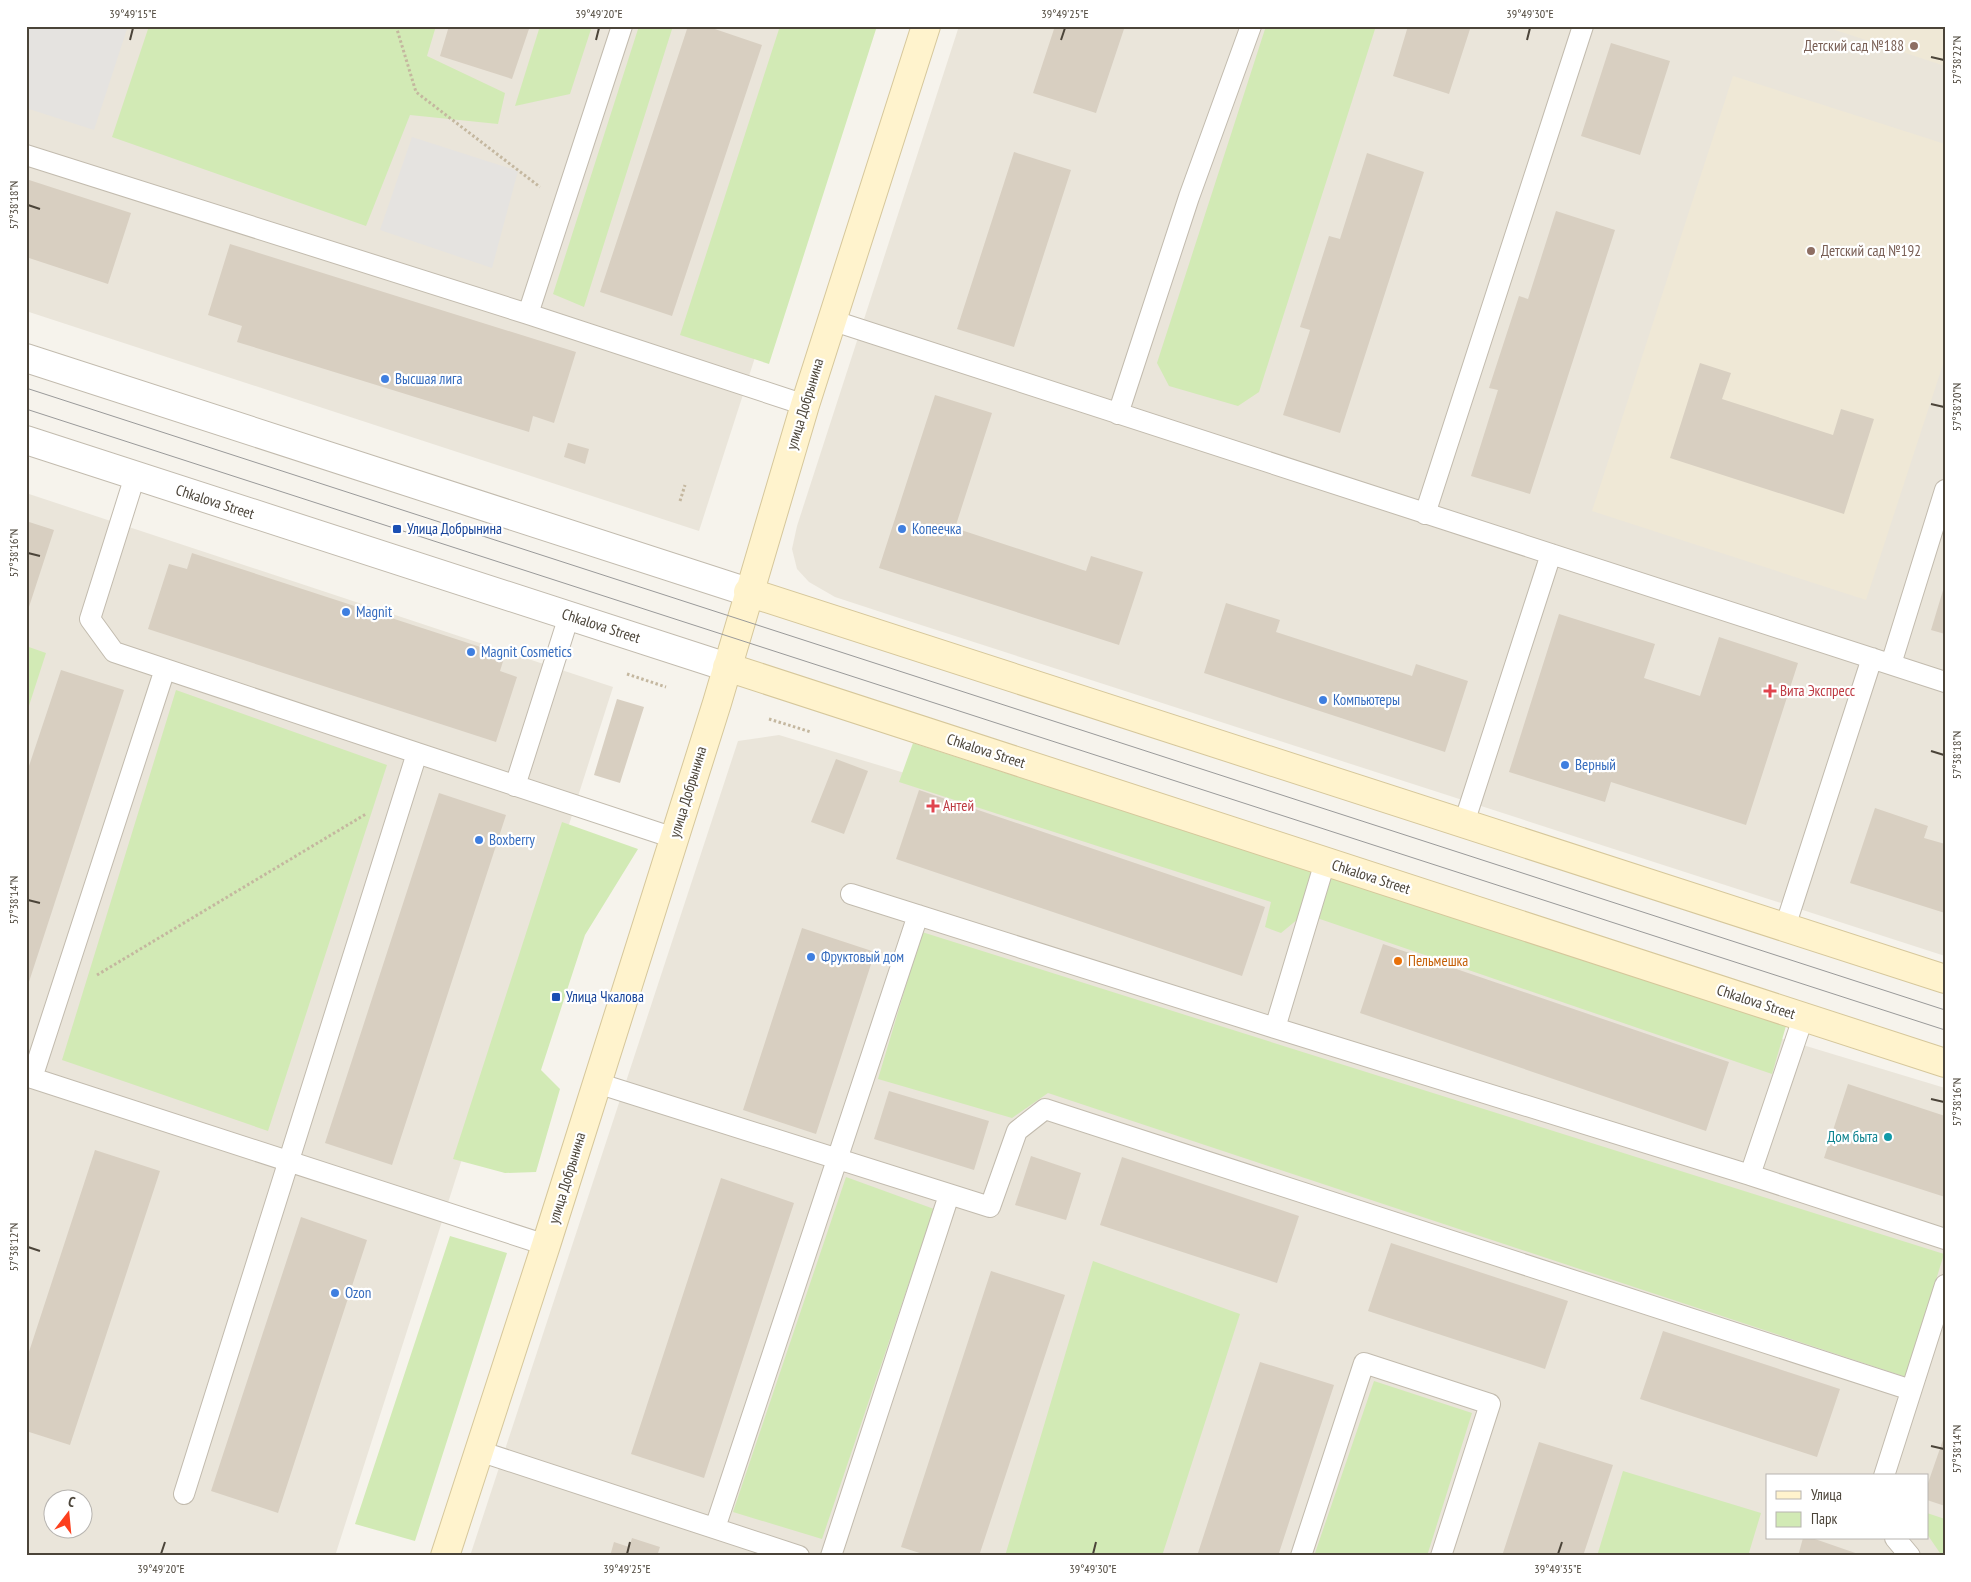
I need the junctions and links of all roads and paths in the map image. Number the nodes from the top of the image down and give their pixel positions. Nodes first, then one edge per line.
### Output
1 (396, 26) edge
2 (622, 26) edge
3 (926, 26) edge
4 (1251, 26) edge
5 (1583, 26) edge
6 (26, 155) edge
7 (564, 205) junction
8 (528, 314) junction
9 (831, 320) junction
10 (26, 358) edge
11 (804, 405) junction
12 (1118, 414) junction
13 (26, 440) edge
14 (135, 476) junction
15 (685, 485) dead end
16 (1945, 490) edge
17 (680, 501) dead end
18 (1424, 514) junction
19 (1551, 554) junction
20 (748, 592) junction
21 (569, 616) junction
22 (1872, 658) junction
23 (1891, 664) junction
24 (727, 667) junction
25 (165, 669) junction
26 (627, 674) dead end
27 (1945, 682) edge
28 (666, 687) dead end
29 (769, 719) dead end
30 (811, 732) dead end
31 (417, 753) junction
32 (515, 786) junction
33 (406, 791) junction
34 (1464, 823) junction
35 (674, 838) junction
36 (1325, 862) junction
37 (851, 894) dead end
38 (918, 915) junction
39 (1785, 927) junction
40 (91, 978) dead end
41 (1945, 979) edge
42 (1803, 1018) junction
43 (1275, 1028) junction
44 (1945, 1063) edge
45 (29, 1077) edge
46 (597, 1083) junction
47 (838, 1160) junction
48 (288, 1161) junction
49 (1750, 1175) junction
50 (948, 1195) junction
51 (1945, 1239) edge
52 (546, 1245) junction
53 (1945, 1285) edge
54 (1911, 1390) junction
55 (479, 1451) junction
56 (1885, 1474) edge
57 (184, 1494) dead end
58 (715, 1528) junction
59 (1897, 1540) edge
60 (444, 1556) edge
61 (799, 1556) edge
62 (831, 1556) edge
63 (1301, 1556) edge
64 (1441, 1556) edge
65 (1910, 1556) edge

1 - 7 path
2 - 7 lane
3 - 9 main road, улица Добрынина
4 - 12 lane
5 - 18 lane
6 - 8 lane
7 - 8 lane
8 - 11 lane
9 - 11 main road, улица Добрынина
9 - 12 lane
10 - 20 street
11 - 20 main road, улица Добрынина
12 - 18 lane
13 - 14 street, Chkalova Street
14 - 21 street, Chkalova Street
14 - 25 lane
15 - 17 path
16 - 23 lane
18 - 19 lane
19 - 22 lane
19 - 34 lane
20 - 24 main road, улица Добрынина
20 - 34 main road
21 - 24 street, Chkalova Street
21 - 32 lane
22 - 23 lane
22 - 39 lane
23 - 27 lane
24 - 35 main road, улица Добрынина
24 - 36 main road, Chkalova Street
25 - 31 lane
25 - 45 lane
26 - 28 path
29 - 30 path
31 - 32 lane
31 - 33 lane
32 - 35 lane
33 - 40 path
33 - 48 lane
34 - 39 main road
35 - 46 main road, улица Добрынина
36 - 42 main road, Chkalova Street
36 - 43 lane
37 - 38 lane
38 - 43 lane
38 - 47 lane
39 - 41 main road
42 - 44 main road, Chkalova Street
42 - 49 lane
43 - 49 lane
45 - 48 lane
46 - 47 lane
46 - 52 main road, улица Добрынина
47 - 50 lane
47 - 58 lane
48 - 52 lane
48 - 57 lane
49 - 51 lane
50 - 54 lane
50 - 62 lane
52 - 55 main road, улица Добрынина
53 - 54 lane
54 - 56 lane
55 - 58 lane
55 - 60 main road, улица Добрынина
58 - 61 lane
59 - 65 lane
63 - 64 lane

